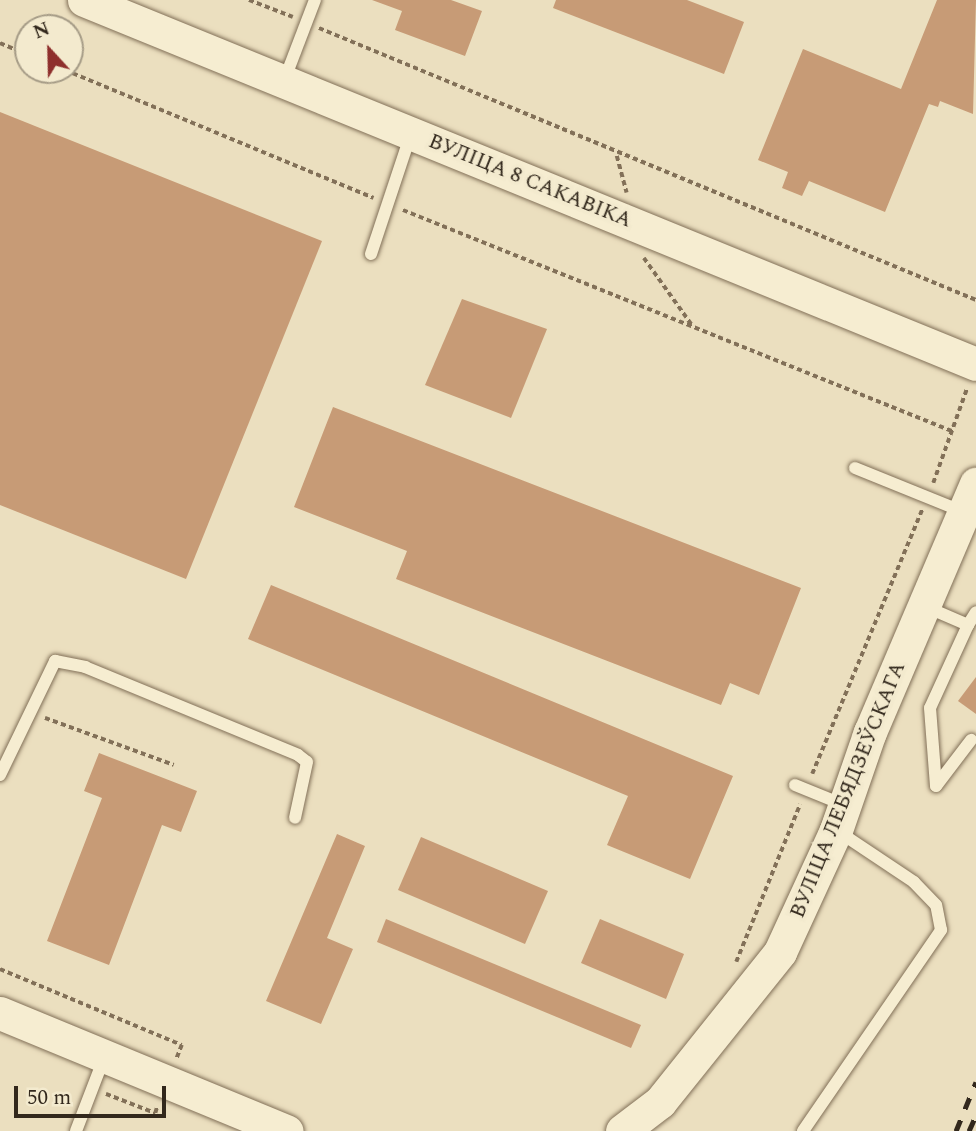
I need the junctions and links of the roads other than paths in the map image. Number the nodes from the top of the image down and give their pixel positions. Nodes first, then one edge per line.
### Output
1 (84, 0) edge
2 (315, 0) edge
3 (284, 81) junction
4 (411, 133) junction
5 (371, 254) dead end
6 (976, 364) edge
7 (855, 468) dead end
8 (970, 498) edge
9 (924, 605) junction
10 (976, 612) edge
11 (968, 625) junction
12 (971, 740) dead end
13 (0, 775) edge
14 (800, 787) road end
15 (840, 817) junction
16 (295, 818) dead end
17 (0, 1013) edge
18 (104, 1058) junction
19 (279, 1130) edge
20 (76, 1131) edge
21 (622, 1131) edge
22 (803, 1131) edge

1 - 3 main road, ВУЛІЦА 8 САКАВІКА
2 - 3 lane
3 - 4 main road, ВУЛІЦА 8 САКАВІКА
4 - 5 lane
4 - 6 main road, ВУЛІЦА 8 САКАВІКА
7 - 8 lane
8 - 9 main road, ВУЛІЦА ЛЕБЯДЗЕЎСКАГА
9 - 11 lane
9 - 15 main road, ВУЛІЦА ЛЕБЯДЗЕЎСКАГА
10 - 11 lane
11 - 12 lane
13 - 16 lane
14 - 15 lane
15 - 21 main road, ВУЛІЦА ЛЕБЯДЗЕЎСКАГА
15 - 22 lane
17 - 18 main road
18 - 19 main road
18 - 20 lane

